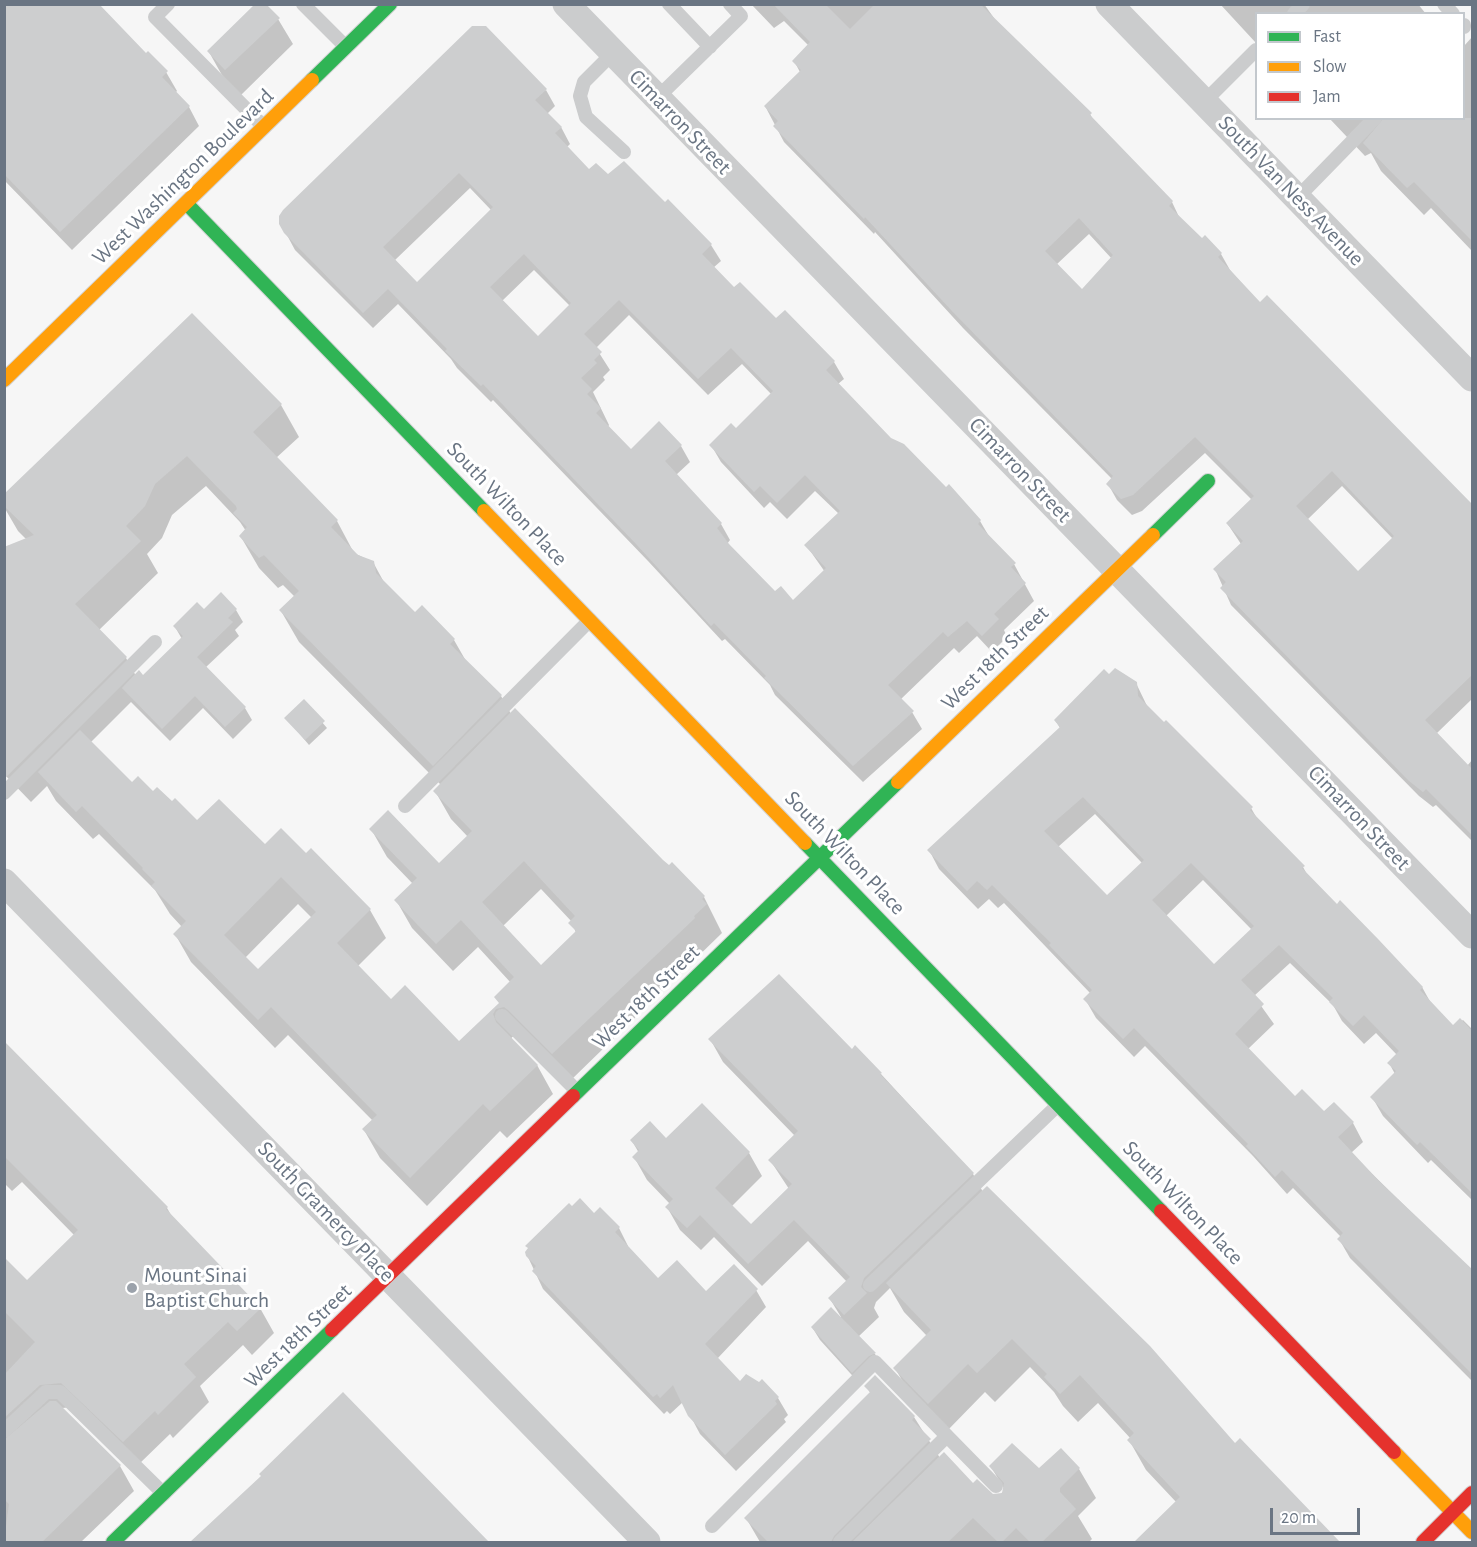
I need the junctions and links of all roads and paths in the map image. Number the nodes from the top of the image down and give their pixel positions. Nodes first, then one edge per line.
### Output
1 (168, 4) edge
2 (303, 4) edge
3 (390, 4) edge
4 (566, 4) edge
5 (669, 4) edge
6 (730, 4) edge
7 (1109, 4) edge
8 (346, 47) junction
9 (710, 47) junction
10 (1255, 52) edge
11 (613, 53) junction
12 (656, 99) junction
13 (1205, 101) junction
14 (1373, 120) edge
15 (264, 127) junction
16 (624, 152) dead end
17 (1297, 198) junction
18 (187, 204) junction
19 (1473, 378) edge
20 (4, 380) edge
21 (1208, 481) dead end
22 (1117, 568) junction
23 (590, 620) junction
24 (155, 642) dead end
25 (4, 794) edge
26 (405, 806) dead end
27 (820, 858) junction
28 (4, 882) edge
29 (1473, 936) edge
30 (502, 1016) dead end
31 (578, 1092) junction
32 (1058, 1105) junction
33 (389, 1278) junction
34 (870, 1285) dead end
35 (4, 1431) edge
36 (947, 1436) junction
37 (996, 1486) dead end
38 (1473, 1493) edge
39 (164, 1494) junction
40 (1452, 1512) junction
41 (712, 1526) dead end
42 (1473, 1532) edge
43 (113, 1542) edge
44 (647, 1542) edge
45 (840, 1542) edge
46 (1423, 1542) edge

1 - 15 lane
2 - 8 lane
3 - 8 street, West Washington Boulevard
4 - 11 street, Cimarron Street
5 - 9 lane
6 - 9 lane
7 - 13 street, South Van Ness Avenue
8 - 15 street, West Washington Boulevard
9 - 12 lane
10 - 13 lane
11 - 12 street, Cimarron Street
11 - 16 lane
12 - 22 street, Cimarron Street
13 - 17 street, South Van Ness Avenue
14 - 17 lane
15 - 18 street, West Washington Boulevard
17 - 19 street, South Van Ness Avenue
18 - 20 street, West Washington Boulevard
18 - 23 street, South Wilton Place
21 - 22 street, West 18th Street
22 - 27 street, West 18th Street
22 - 29 street, Cimarron Street
23 - 26 lane
23 - 27 street, South Wilton Place
24 - 25 lane
27 - 31 street, West 18th Street
27 - 32 street, South Wilton Place
28 - 33 street, South Gramercy Place
30 - 31 lane
31 - 33 street, West 18th Street
32 - 34 lane
32 - 40 street, South Wilton Place
33 - 39 street, West 18th Street
33 - 44 street, South Gramercy Place
35 - 39 lane
36 - 37 lane
36 - 41 lane
36 - 45 lane
38 - 40 street
39 - 43 street, West 18th Street
40 - 42 street, South Wilton Place
40 - 46 street

